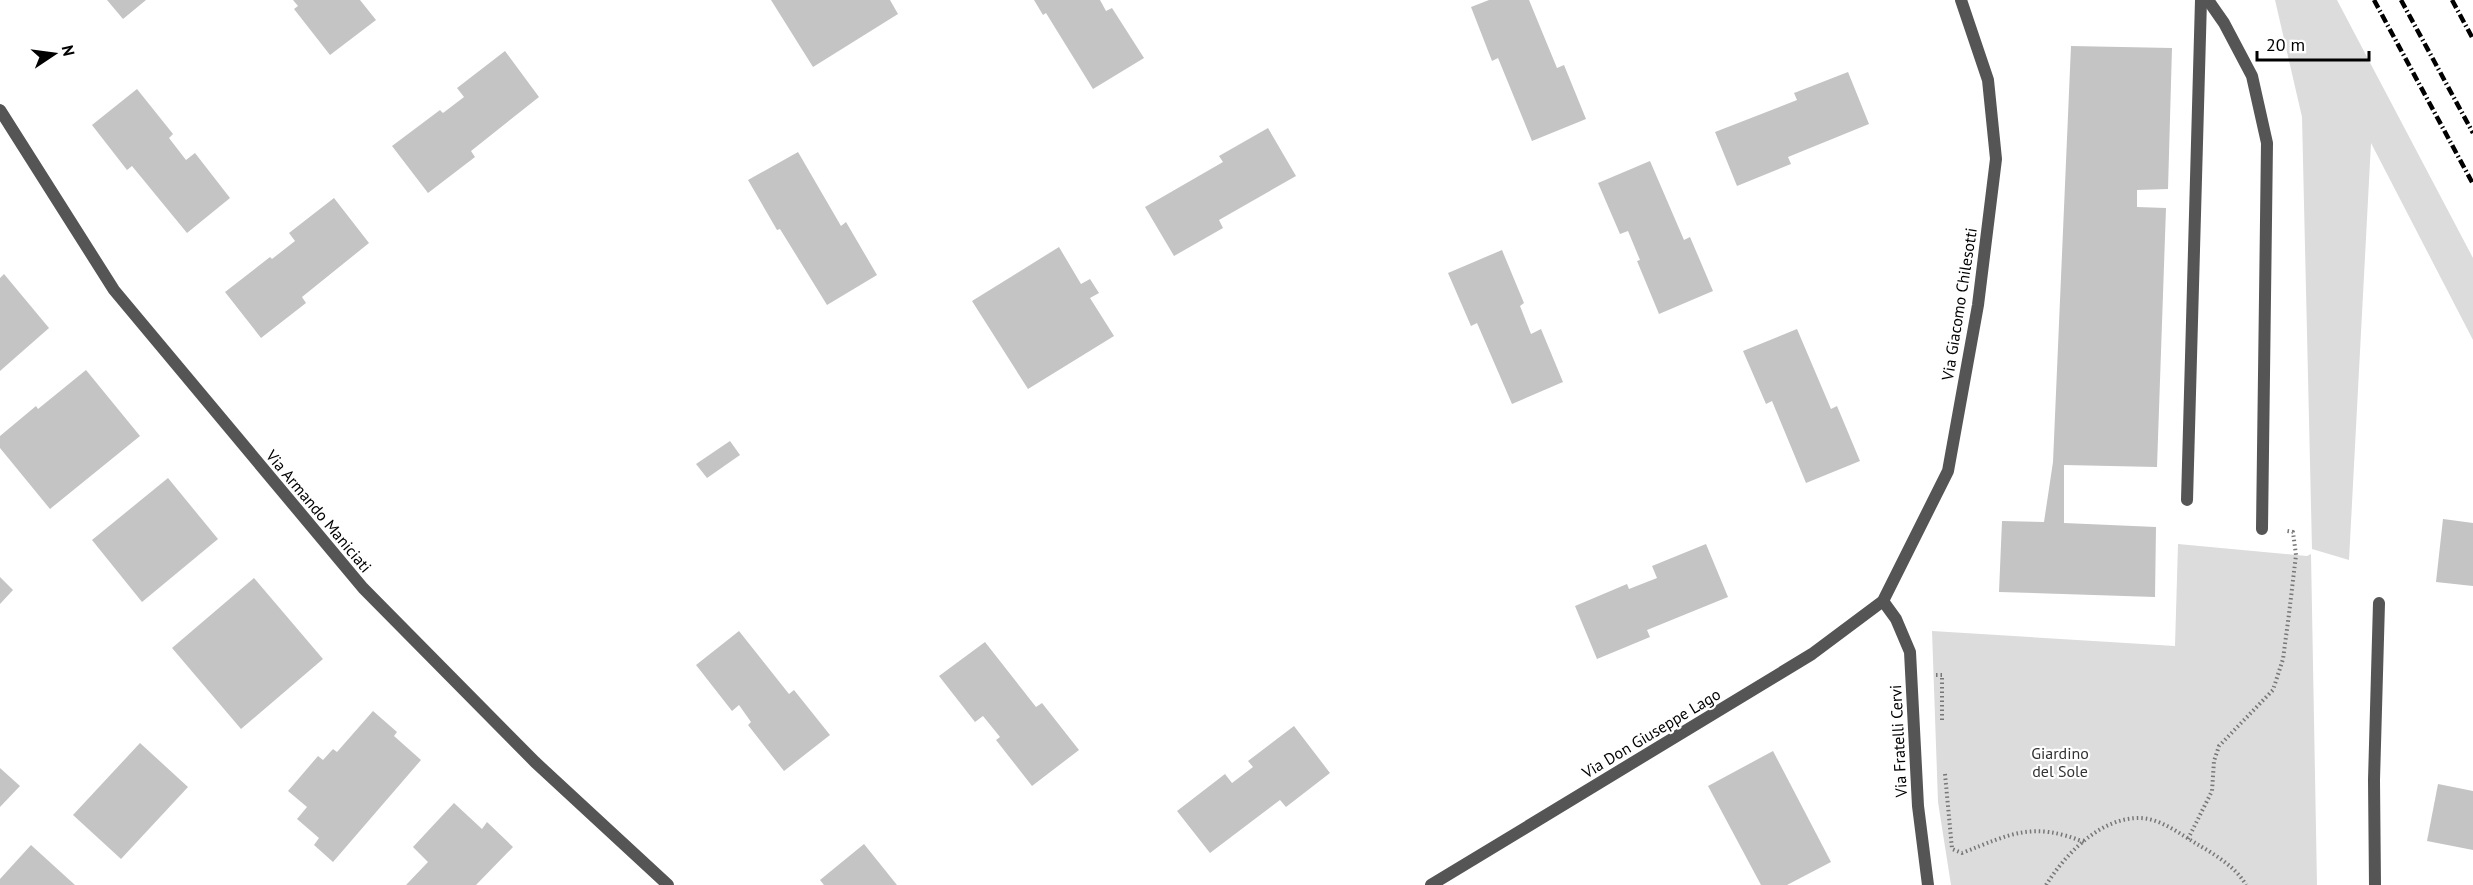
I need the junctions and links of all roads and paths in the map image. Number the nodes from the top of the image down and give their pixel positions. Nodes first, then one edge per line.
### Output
1 (1961, 0) edge
2 (2200, 0) edge
3 (2208, 0) edge
4 (0, 110) edge
5 (2187, 500) dead end
6 (2262, 529) joint
7 (1883, 601) junction
8 (2379, 603) dead end
9 (1911, 676) junction
10 (1942, 726) dead end
11 (1944, 769) dead end
12 (2188, 839) junction
13 (2084, 842) junction
14 (668, 885) edge
15 (1431, 885) edge
16 (1929, 885) edge
17 (2046, 885) edge
18 (2246, 885) edge
19 (2375, 885) edge

1 - 7 street, Via Giacomo Chilesotti
2 - 5 street
3 - 6 street
4 - 14 street, Via Armando Maniciati
6 - 12 path
7 - 9 street, Via Fratelli Cervi
7 - 15 street, Via Don Giuseppe Lago
8 - 19 street
9 - 10 path
9 - 16 street, Via Fratelli Cervi
11 - 13 path
12 - 13 path
12 - 18 path
13 - 17 path

